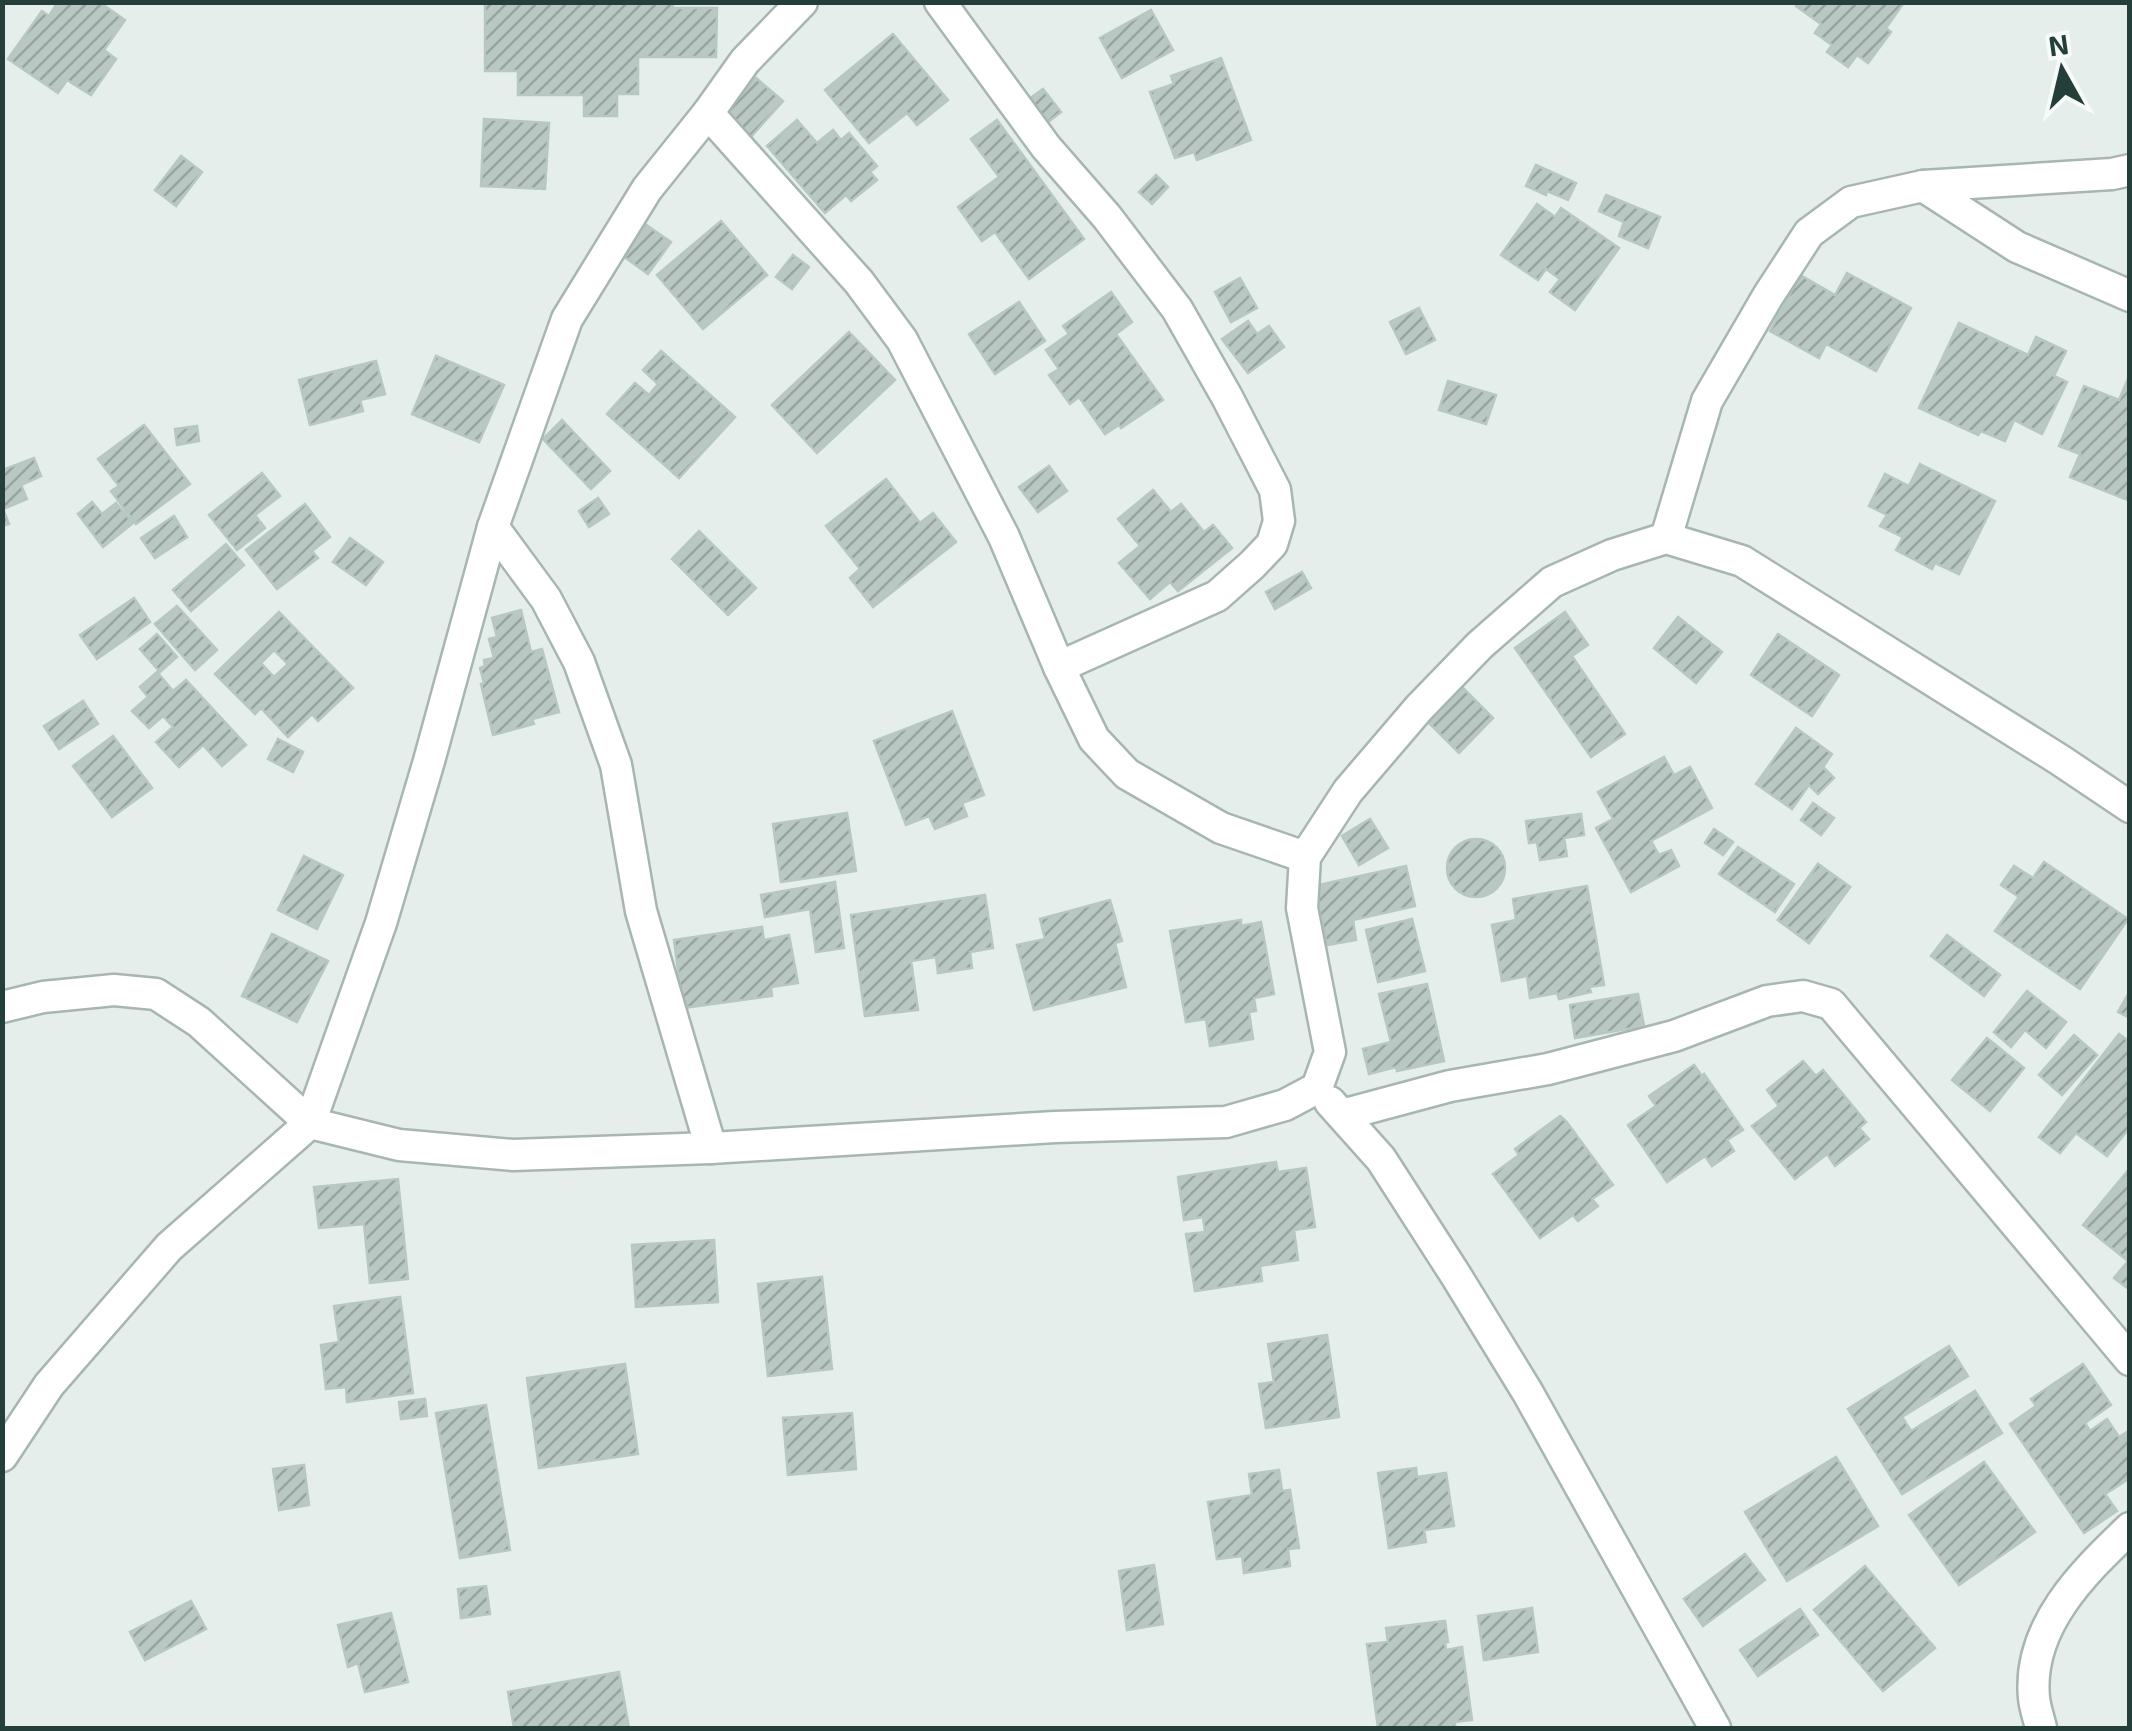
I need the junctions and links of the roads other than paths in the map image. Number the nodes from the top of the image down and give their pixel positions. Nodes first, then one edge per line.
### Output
1 (762, 2) edge
2 (802, 2) edge
3 (940, 2) edge
4 (766, 39) junction
5 (708, 113) junction
6 (2130, 170) edge
7 (1923, 186) junction
8 (2130, 296) edge
9 (492, 527) junction
10 (1666, 538) junction
11 (1059, 667) junction
12 (2130, 807) edge
13 (1304, 857) junction
14 (2, 1007) edge
15 (1317, 1088) junction
16 (1342, 1115) junction
17 (310, 1124) junction
18 (711, 1148) junction
19 (2130, 1360) edge
20 (2, 1456) edge
21 (2130, 1528) edge
22 (1715, 1728) edge
23 (2041, 1728) edge

1 - 4 street
2 - 4 street
3 - 11 street
4 - 5 street
5 - 9 street
5 - 11 street
6 - 7 street
7 - 8 street
7 - 10 street
9 - 17 street
9 - 18 street
10 - 12 street
10 - 13 street
11 - 13 street
13 - 15 street
14 - 17 street
15 - 16 street
15 - 18 street
16 - 19 street
16 - 22 street
17 - 18 street
17 - 20 street
21 - 23 street

